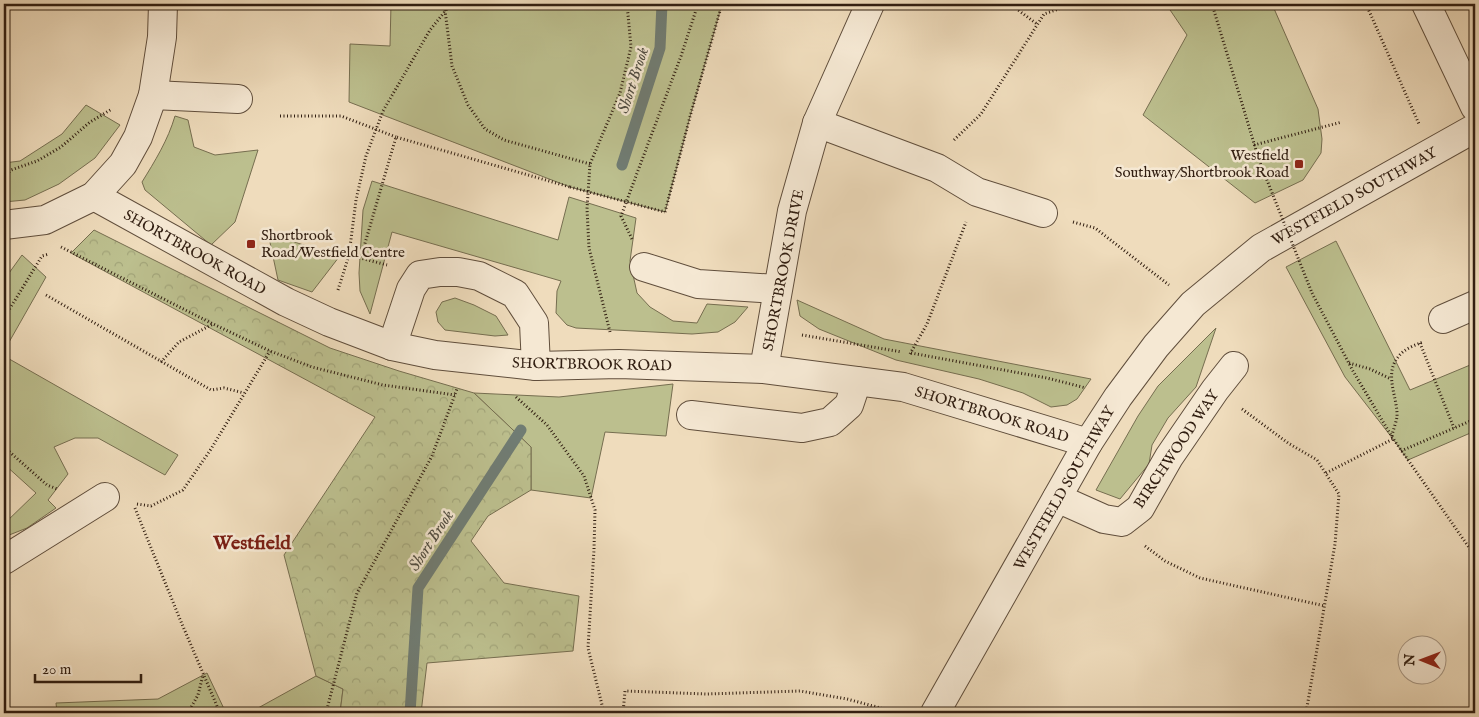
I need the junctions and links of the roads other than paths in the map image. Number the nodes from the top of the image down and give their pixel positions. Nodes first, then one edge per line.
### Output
1 (163, 4) edge
2 (870, 4) edge
3 (1426, 4) edge
4 (154, 95) junction
5 (238, 99) dead end
6 (1475, 107) edge
7 (817, 123) junction
8 (1475, 128) edge
9 (94, 196) junction
10 (1043, 213) road end
11 (5, 228) edge
12 (644, 267) road end
13 (778, 290) junction
14 (1475, 305) edge
15 (1443, 319) road end
16 (392, 346) junction
17 (536, 366) junction
18 (1234, 366) dead end
19 (764, 369) junction
20 (857, 381) junction
21 (691, 415) dead end
22 (1088, 443) junction
23 (105, 497) road end
24 (1057, 498) junction
25 (4, 560) edge
26 (945, 710) edge

1 - 4 street
2 - 7 street, SHORTBROOK DRIVE
3 - 6 street
4 - 5 street
4 - 9 street
7 - 10 street
7 - 13 street, SHORTBROOK DRIVE
8 - 22 street, WESTFIELD SOUTHWAY
9 - 11 street
9 - 16 street, SHORTBROOK ROAD
12 - 13 street
13 - 19 street, SHORTBROOK DRIVE
14 - 15 street
16 - 17 street, SHORTBROOK ROAD
16 - 17 street
17 - 19 street, SHORTBROOK ROAD
18 - 24 street, BIRCHWOOD WAY
19 - 20 street, SHORTBROOK ROAD
20 - 21 street
20 - 22 street, SHORTBROOK ROAD
22 - 24 street, WESTFIELD SOUTHWAY
23 - 25 street
24 - 26 street, WESTFIELD SOUTHWAY

